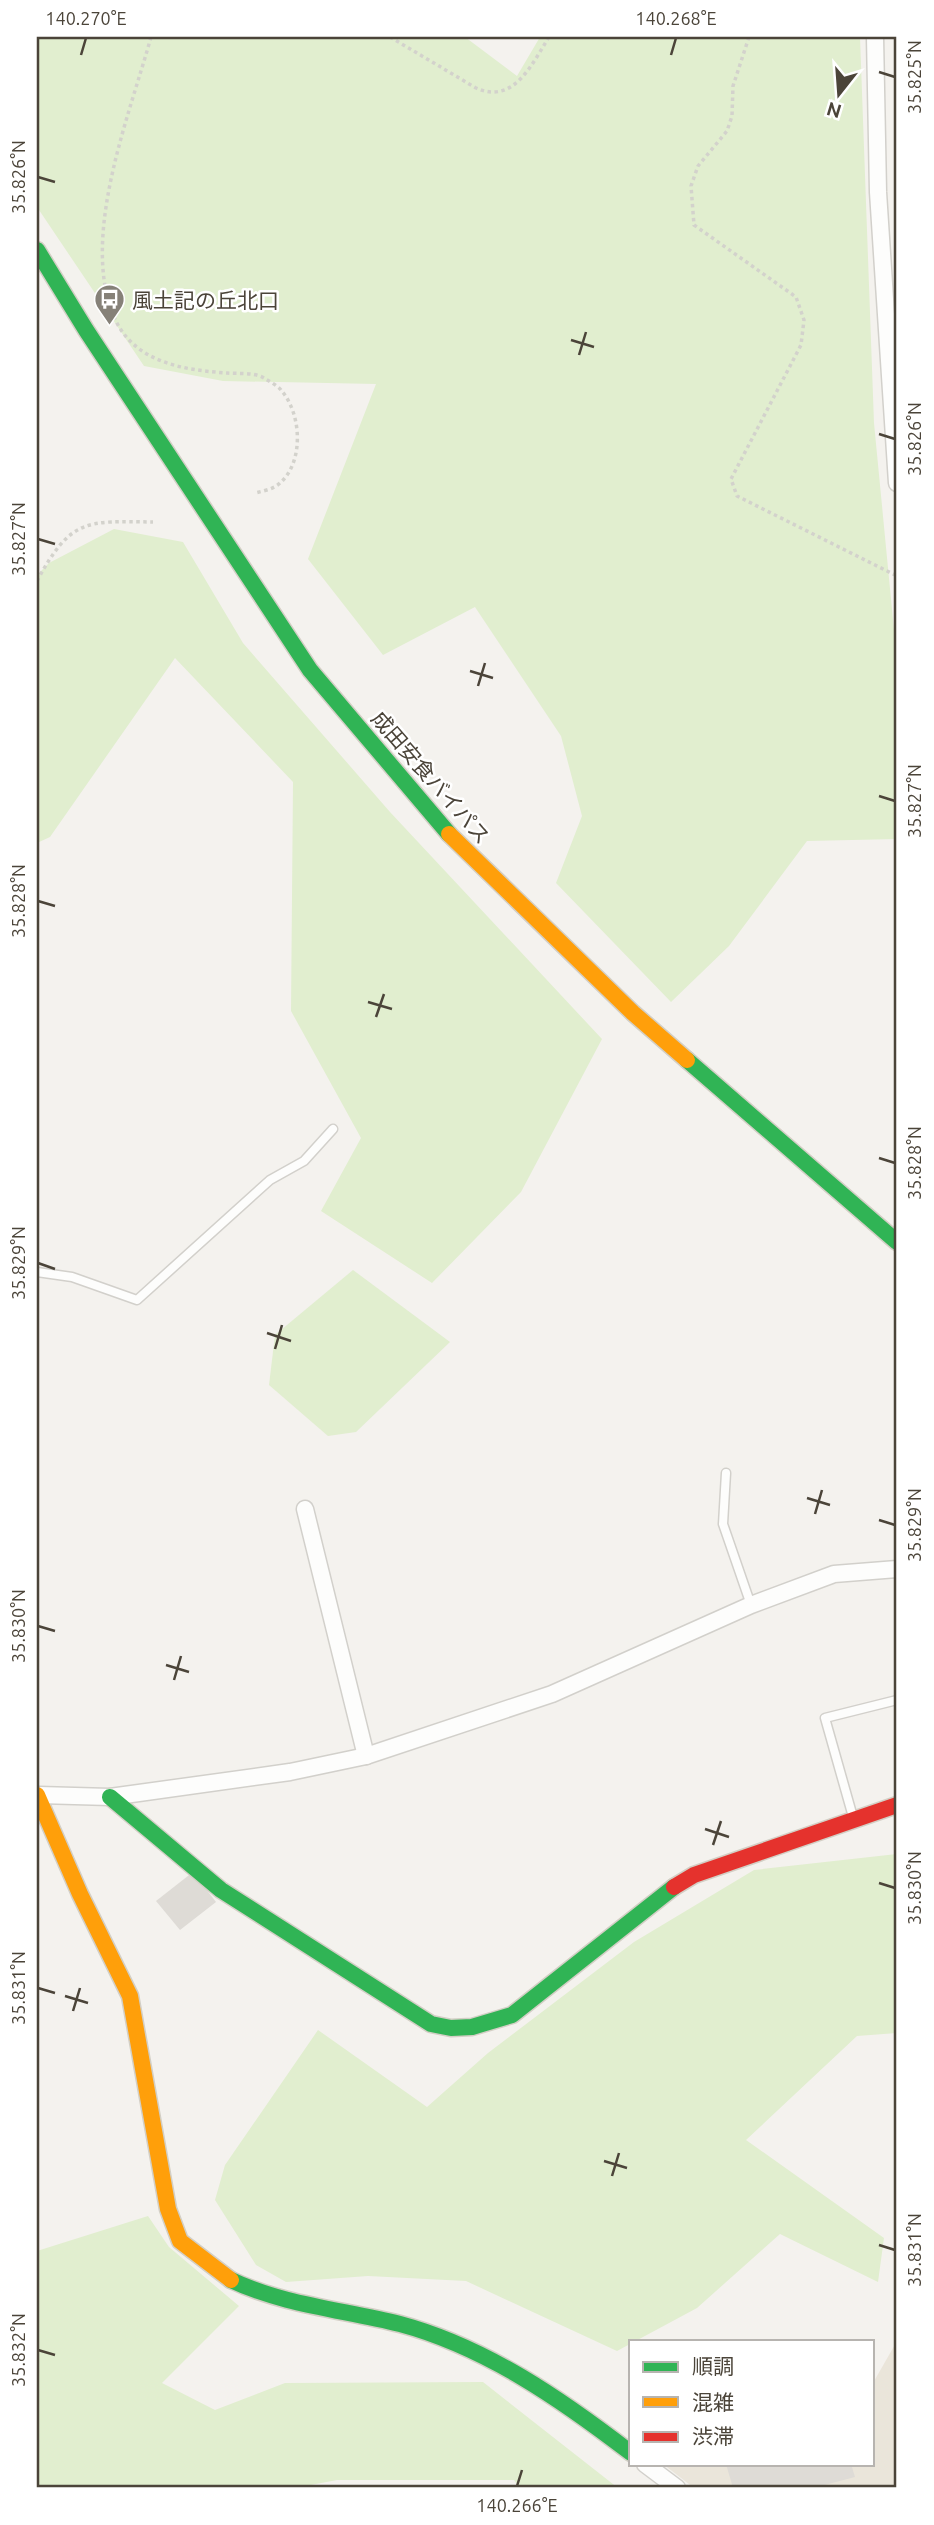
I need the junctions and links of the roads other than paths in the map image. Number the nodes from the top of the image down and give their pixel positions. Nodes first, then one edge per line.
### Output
1 (875, 37) edge
2 (37, 250) edge
3 (897, 483) edge
4 (333, 1129) dead end
5 (897, 1242) edge
6 (37, 1272) edge
7 (726, 1473) dead end
8 (305, 1508) dead end
9 (897, 1569) edge
10 (751, 1605) junction
11 (897, 1700) edge
12 (366, 1756) junction
13 (38, 1795) edge
14 (110, 1797) junction
15 (897, 1805) edge
16 (854, 1820) junction
17 (629, 2451) edge
18 (648, 2466) edge
19 (677, 2488) edge

1 - 3 street
2 - 5 street, 成田安食バイパス
4 - 6 lane
7 - 10 lane
8 - 12 street
9 - 10 street
10 - 12 street
11 - 16 lane
12 - 14 street
13 - 14 street
13 - 17 street
14 - 16 street
15 - 16 street
18 - 19 street

